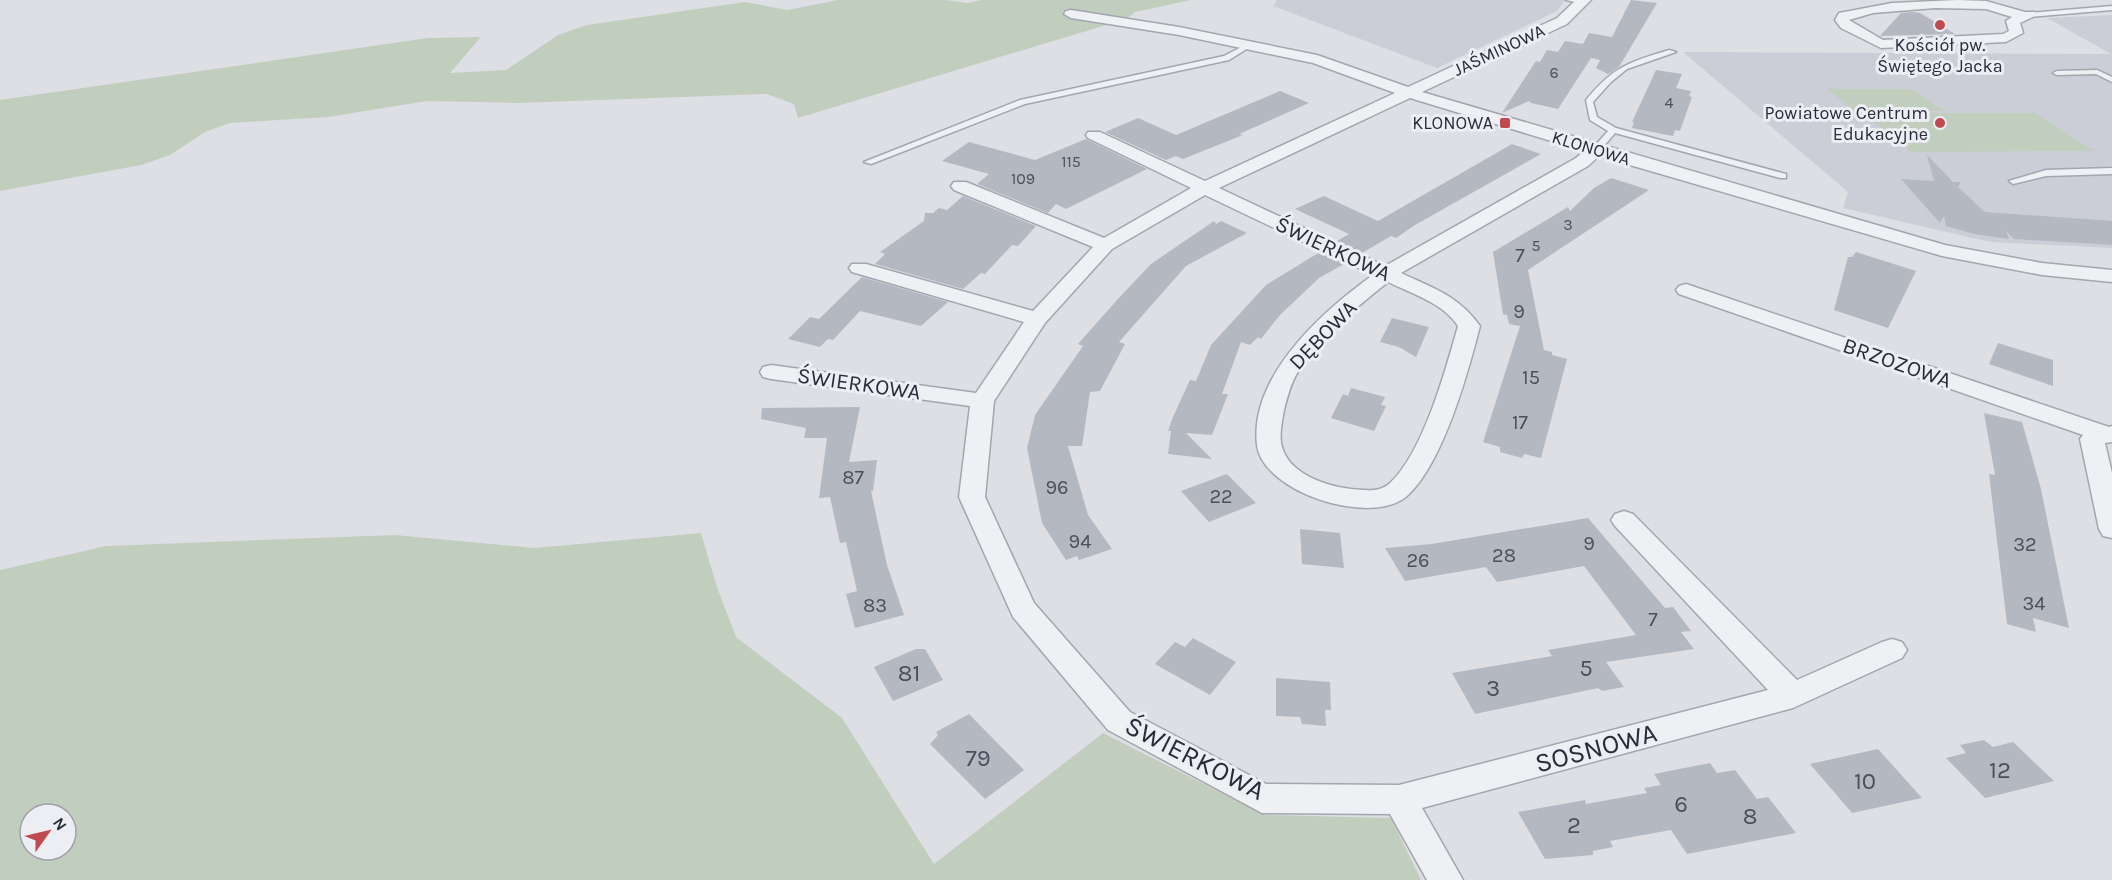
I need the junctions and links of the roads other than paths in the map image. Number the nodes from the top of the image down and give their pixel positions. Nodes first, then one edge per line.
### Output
1 (1569, 0) edge
2 (1584, 1) edge
3 (2112, 8) edge
4 (1071, 14) dead end
5 (2028, 16) junction
6 (1249, 45) junction
7 (1672, 52) dead end
8 (2057, 73) dead end
9 (2112, 80) edge
10 (1407, 92) junction
11 (1613, 130) junction
12 (1094, 135) dead end
13 (1596, 150) junction
14 (868, 162) dead end
15 (2112, 171) edge
16 (1783, 176) dead end
17 (2013, 181) dead end
18 (960, 186) dead end
19 (1204, 188) junction
20 (1105, 245) junction
21 (860, 268) dead end
22 (1385, 275) junction
23 (2112, 276) edge
24 (1686, 290) dead end
25 (1460, 313) joint
26 (1037, 319) junction
27 (771, 372) dead end
28 (982, 401) junction
29 (2110, 435) edge
30 (1624, 520) dead end
31 (2112, 529) edge
32 (1892, 650) dead end
33 (1793, 696) junction
34 (1399, 800) junction
35 (1446, 880) edge

1 - 2 lane
2 - 10 street, JAŚMINOWA
3 - 5 lane
4 - 6 street, KLONOWA
5 - 5 street
6 - 10 street, KLONOWA
6 - 14 lane
7 - 11 lane
8 - 9 lane
10 - 13 street, KLONOWA
10 - 19 street, ŚWIERKOWA
11 - 13 lane
11 - 16 lane
12 - 19 street, ŚWIERKOWA
13 - 22 street, DĘBOWA
13 - 23 street, KLONOWA
15 - 17 lane
18 - 20 street
19 - 20 street, ŚWIERKOWA
19 - 22 street, ŚWIERKOWA
20 - 26 street, ŚWIERKOWA
21 - 26 street
22 - 25 street, ŚWIERKOWA
22 - 25 street, DĘBOWA
24 - 29 street, BRZOZOWA
26 - 28 street, ŚWIERKOWA
27 - 28 street, ŚWIERKOWA
28 - 34 street, ŚWIERKOWA
29 - 31 street, BRZOZOWA
30 - 33 street
32 - 33 street, SOSNOWA
33 - 34 street, SOSNOWA
34 - 35 street

